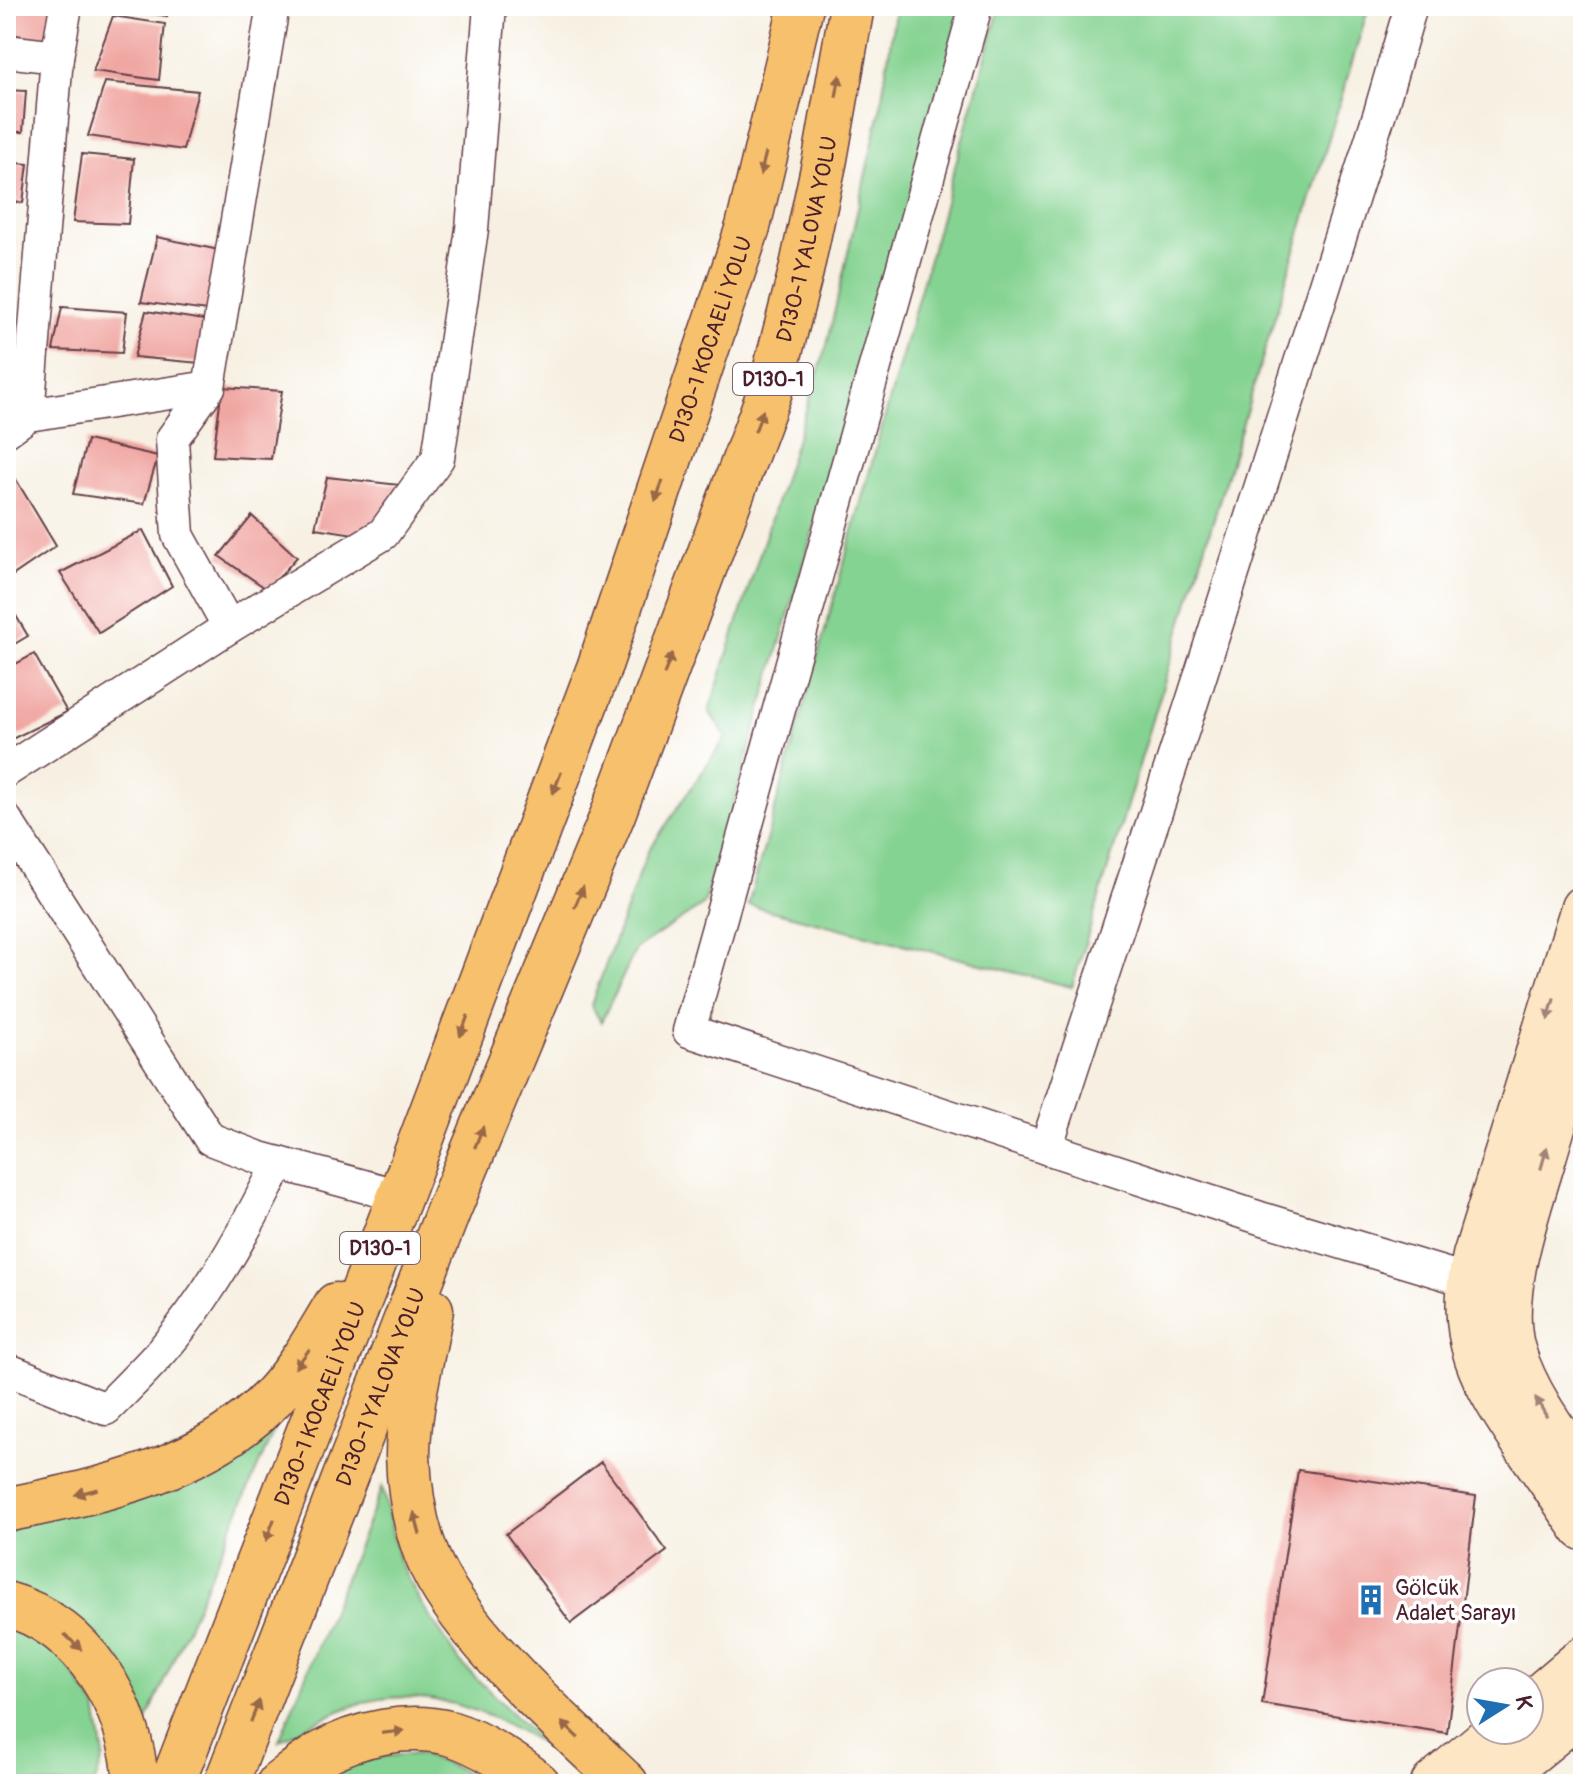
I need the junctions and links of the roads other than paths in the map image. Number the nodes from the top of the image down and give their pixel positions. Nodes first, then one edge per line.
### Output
1 (66, 6) edge
2 (273, 6) edge
3 (490, 6) edge
4 (801, 6) edge
5 (852, 6) edge
6 (976, 6) edge
7 (1411, 6) edge
8 (6, 51) edge
9 (57, 57) junction
10 (209, 387) junction
11 (17, 423) edge
12 (229, 627) junction
13 (6, 771) edge
14 (6, 820) edge
15 (1583, 908) edge
16 (1583, 1030) edge
17 (1046, 1148) junction
18 (279, 1163) junction
19 (400, 1196) junction
20 (449, 1209) junction
21 (1469, 1281) junction
22 (6, 1369) edge
23 (1583, 1472) edge
24 (6, 1510) edge
25 (1583, 1528) edge
26 (6, 1604) edge
27 (1580, 1656) edge
28 (1545, 1690) edge
29 (1583, 1710) edge
30 (1479, 1746) edge
31 (136, 1784) edge
32 (172, 1784) edge
33 (226, 1784) edge
34 (279, 1784) edge
35 (538, 1784) edge
36 (626, 1784) edge
37 (1433, 1784) edge
38 (1492, 1784) edge

1 - 9 street
2 - 10 street
3 - 12 street
4 -> 19 highway, D130-1 KOCAELİ YOLU / D130-1
20 -> 5 highway, D130-1 YALOVA YOLU / D130-1
6 - 17 street
7 - 17 street
8 - 9 street
9 - 11 street
10 - 11 street
10 - 12 street
12 - 13 street
14 - 18 street
15 -> 21 main road
23 -> 16 main road
17 - 21 street
18 - 19 street
18 - 22 street
19 -> 24 highway
19 -> 32 highway, D130-1 KOCAELİ YOLU / D130-1
33 -> 20 highway, D130-1 YALOVA YOLU / D130-1
36 -> 20 highway
21 - 25 main road
26 -> 31 highway
27 - 28 main road
29 - 38 main road
30 - 37 main road
34 -> 35 highway

